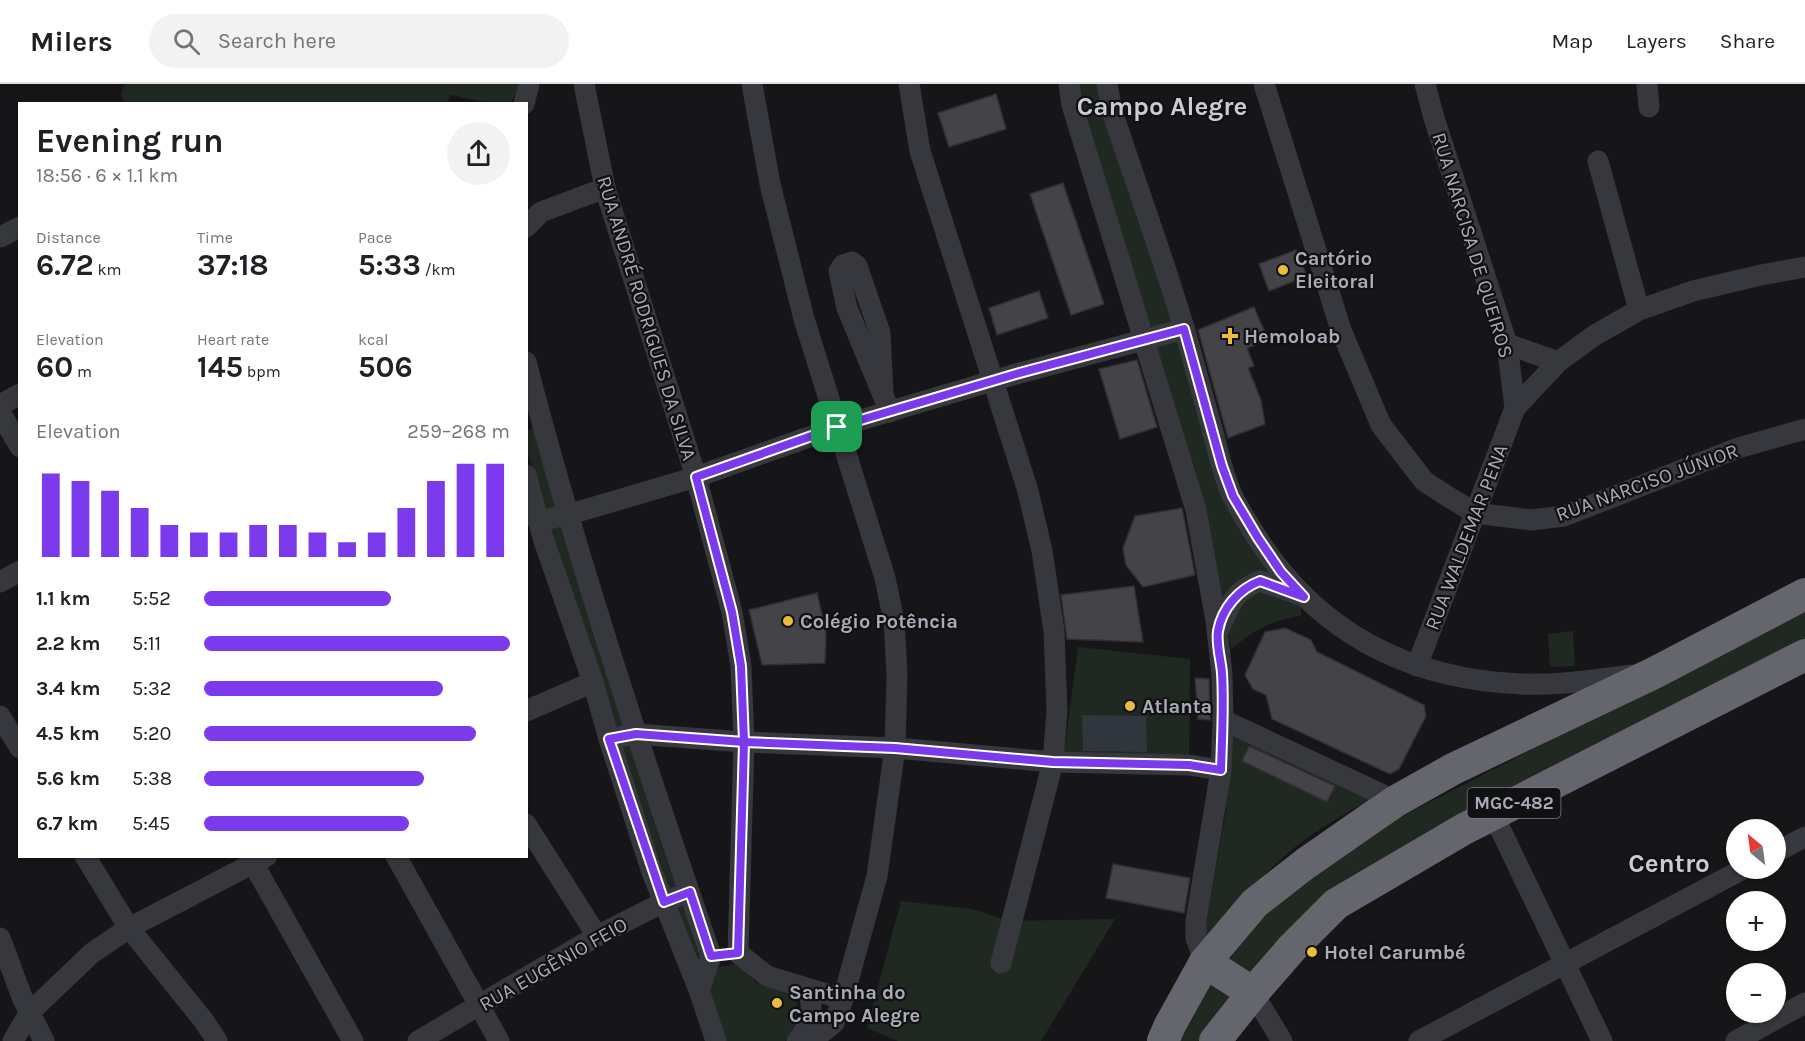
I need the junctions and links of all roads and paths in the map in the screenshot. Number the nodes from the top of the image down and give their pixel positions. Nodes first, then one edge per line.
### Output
1 (529, 84) edge
2 (584, 84) edge
3 (752, 84) edge
4 (909, 84) edge
5 (1069, 84) edge
6 (1107, 84) edge
7 (1264, 84) edge
8 (1425, 84) edge
9 (1647, 84) edge
10 (524, 102) edge
11 (1649, 107) dead end
12 (1598, 161) dead end
13 (605, 188) junction
14 (528, 225) edge
15 (18, 228) edge
16 (0, 237) edge
17 (1805, 267) edge
18 (1639, 310) junction
19 (1184, 329) junction
20 (1144, 339) junction
21 (1507, 344) junction
22 (1558, 362) junction
23 (528, 378) edge
24 (993, 382) junction
25 (18, 395) edge
26 (886, 402) junction
27 (0, 405) edge
28 (532, 407) edge
29 (1515, 408) junction
30 (0, 412) edge
31 (837, 427) junction
32 (1805, 429) edge
33 (18, 444) edge
34 (696, 477) junction
35 (528, 483) edge
36 (1475, 513) junction
37 (567, 515) junction
38 (538, 522) junction
39 (18, 572) edge
40 (0, 582) edge
41 (1805, 594) edge
42 (1304, 597) junction
43 (1218, 632) junction
44 (1805, 655) edge
45 (1417, 666) junction
46 (1654, 673) junction
47 (593, 682) junction
48 (528, 710) edge
49 (0, 716) edge
50 (1223, 720) junction
51 (636, 734) junction
52 (609, 739) junction
53 (744, 742) junction
54 (18, 745) edge
55 (895, 748) junction
56 (1053, 762) junction
57 (1221, 770) junction
58 (1396, 801) junction
59 (1493, 814) junction
60 (528, 827) edge
61 (1805, 837) edge
62 (1786, 847) edge
63 (86, 858) edge
64 (397, 858) edge
65 (256, 859) edge
66 (1726, 878) edge
67 (690, 892) junction
68 (664, 902) junction
69 (129, 927) junction
70 (597, 936) junction
71 (0, 939) edge
72 (738, 953) junction
73 (711, 956) junction
74 (1205, 962) junction
75 (1001, 963) dead end
76 (1564, 964) junction
77 (807, 989) junction
78 (699, 990) junction
79 (1253, 993) junction
80 (843, 999) junction
81 (1805, 1003) edge
82 (481, 1006) junction
83 (29, 1013) junction
84 (13, 1041) edge
85 (44, 1041) edge
86 (217, 1041) edge
87 (352, 1041) edge
88 (418, 1041) edge
89 (499, 1041) edge
90 (716, 1041) edge
91 (797, 1041) edge
92 (812, 1041) edge
93 (1162, 1041) edge
94 (1215, 1041) edge
95 (1282, 1041) edge
96 (1419, 1041) edge
97 (1602, 1041) edge
98 (1736, 1041) edge

1 - 10 street
2 - 13 street, RUA ANDRÉ RODRIGUES DA SILVA
3 - 31 street
4 - 24 street
5 - 20 street
6 - 19 street
7 - 36 street, RUA NARCISO JÚNIOR
8 - 21 street, RUA NARCISA DE QUEIROS
9 - 11 street
12 - 18 street
13 - 14 street
13 - 34 street, RUA ANDRÉ RODRIGUES DA SILVA
15 - 16 street
17 - 18 street
18 - 22 street
19 - 20 street
19 - 42 street
20 - 24 street
20 - 43 street
21 - 22 street
21 - 29 street, RUA NARCISA DE QUEIROS
22 - 29 street
23 - 28 street
24 - 26 street
24 - 56 street
25 - 27 street
26 - 26 street
26 - 31 street
28 - 37 street
29 - 36 street, RUA WALDEMAR PENA
30 - 33 street
31 - 34 street
31 - 55 street
32 - 36 street, RUA NARCISO JÚNIOR
34 - 37 street
34 - 53 street, RUA ANDRÉ RODRIGUES DA SILVA
35 - 38 street
36 - 45 street, RUA WALDEMAR PENA
37 - 38 street
37 - 51 street
38 - 47 street
39 - 40 street
41 - 46 highway, MGC-482
42 - 43 street
42 - 45 street
43 - 50 street
44 - 59 highway, MGC-482
45 - 46 street
46 - 58 highway, MGC-482
47 - 48 street
47 - 52 street
49 - 54 street
50 - 57 street
50 - 58 street
51 - 52 street
51 - 53 street
51 - 67 street
52 - 68 street
53 - 55 street
53 - 72 street, RUA ANDRÉ RODRIGUES DA SILVA
55 - 56 street
55 - 80 street
56 - 57 street
56 - 75 street
57 - 74 street
58 - 74 highway, MGC-482
59 - 76 street
59 - 79 highway, MGC-482
60 - 70 street
61 - 62 street
63 - 69 street
64 - 82 street
65 - 69 street
65 - 87 street
66 - 76 street
67 - 68 street, RUA EUGÊNIO FEIO
67 - 73 street
68 - 70 street, RUA EUGÊNIO FEIO
68 - 78 street
69 - 83 street
69 - 86 street
70 - 82 street, RUA EUGÊNIO FEIO
71 - 83 street
72 - 73 street
72 - 77 street
73 - 78 street
74 - 79 highway
74 - 93 highway, MGC-482
76 - 96 street
76 - 97 street
77 - 80 street
77 - 91 street
78 - 90 street
79 - 94 highway, MGC-482
79 - 95 street
80 - 92 street
81 - 98 street
82 - 88 street, RUA EUGÊNIO FEIO
82 - 89 street
83 - 84 street
83 - 85 street

